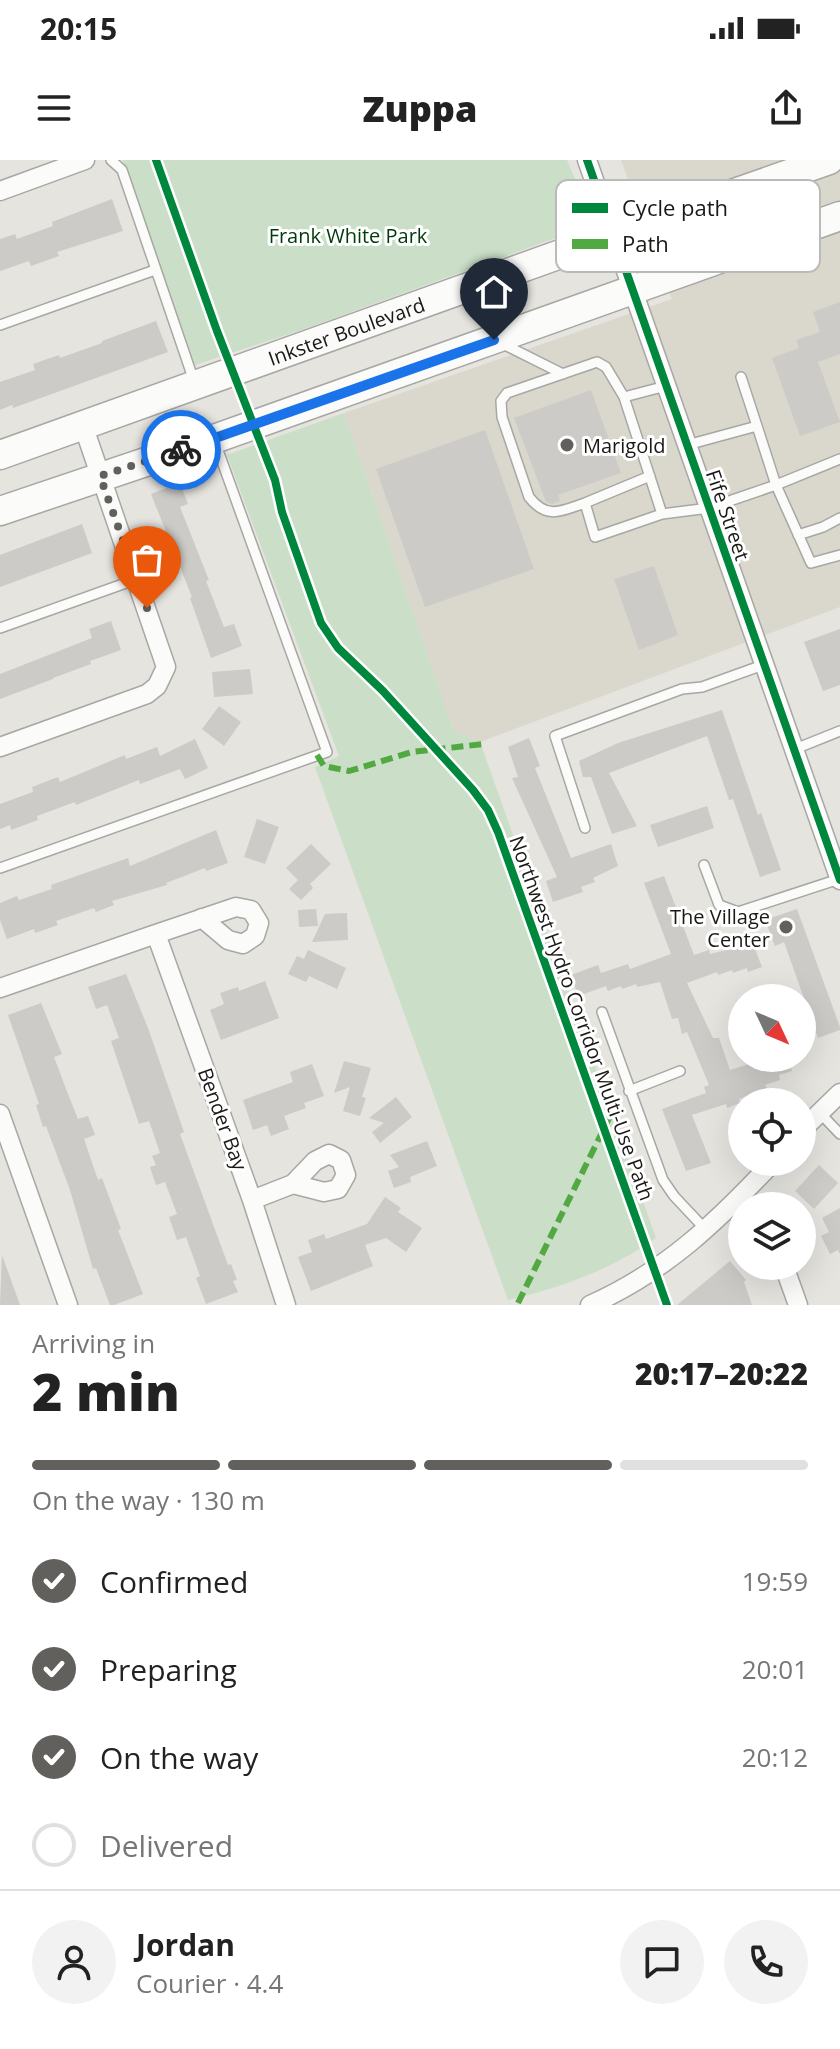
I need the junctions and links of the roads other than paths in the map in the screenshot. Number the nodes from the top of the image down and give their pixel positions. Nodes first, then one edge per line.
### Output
1 (85, 160) edge
2 (111, 160) edge
3 (587, 160) edge
4 (829, 160) edge
5 (594, 180) edge
6 (771, 180) edge
7 (0, 191) edge
8 (840, 216) edge
9 (820, 223) edge
10 (556, 255) edge
11 (155, 270) junction
12 (627, 272) edge
13 (683, 272) edge
14 (633, 290) junction
15 (0, 325) edge
16 (494, 340) junction
17 (563, 374) junction
18 (741, 377) dead end
19 (195, 384) junction
20 (666, 386) junction
21 (624, 397) junction
22 (83, 425) junction
23 (757, 426) junction
24 (214, 439) junction
25 (687, 445) junction
26 (0, 455) edge
27 (840, 459) edge
28 (100, 476) junction
29 (650, 476) junction
30 (776, 485) junction
31 (585, 503) junction
32 (709, 508) junction
33 (0, 511) edge
34 (662, 514) junction
35 (840, 518) edge
36 (798, 535) junction
37 (840, 555) edge
38 (137, 579) junction
39 (0, 628) edge
40 (763, 665) junction
41 (840, 731) edge
42 (0, 747) edge
43 (795, 749) junction
44 (585, 828) dead end
45 (704, 865) dead end
46 (0, 868) edge
47 (840, 879) edge
48 (202, 918) dead end
49 (156, 934) junction
50 (0, 988) edge
51 (602, 1012) dead end
52 (680, 1071) dead end
53 (629, 1091) junction
54 (840, 1093) edge
55 (819, 1112) junction
56 (0, 1114) edge
57 (816, 1115) edge
58 (840, 1134) edge
59 (762, 1176) edge
60 (293, 1184) dead end
61 (749, 1192) edge
62 (252, 1200) junction
63 (728, 1212) edge
64 (705, 1229) junction
65 (789, 1280) edge
66 (68, 1305) edge
67 (286, 1305) edge
68 (590, 1305) edge
69 (798, 1305) edge

1 - 7 street
2 - 11 lane
3 - 5 street, Fife Street
4 - 6 main road, Inkster Boulevard
8 - 9 main road
10 - 19 main road, Inkster Boulevard
11 - 15 lane
11 - 19 lane
12 - 14 street, Fife Street
13 - 14 main road
14 - 16 main road
14 - 20 street, Fife Street
16 - 17 lane
16 - 24 main road
17 - 21 lane
17 - 31 lane
18 - 23 lane
19 - 22 main road, Inkster Boulevard
20 - 21 lane
20 - 25 street, Fife Street
21 - 29 lane
22 - 26 main road, Inkster Boulevard
22 - 28 street
23 - 25 lane
23 - 30 lane
24 - 28 main road
24 - 46 lane
25 - 32 street, Fife Street
27 - 30 lane
28 - 33 main road
28 - 38 street
29 - 31 lane
29 - 34 lane
30 - 32 lane
30 - 36 lane
31 - 34 lane
32 - 34 lane
32 - 40 street, Fife Street
35 - 36 lane
36 - 37 lane
38 - 39 lane
38 - 42 street
40 - 43 street, Fife Street
40 - 44 lane
41 - 43 lane
43 - 47 street, Fife Street
45 - 47 lane
48 - 49 street
49 - 50 street
49 - 62 street, Bender Bay
51 - 53 lane
52 - 53 lane
53 - 64 lane
54 - 55 street
55 - 57 street
55 - 58 lane
56 - 66 street
59 - 61 street
60 - 62 street
62 - 67 street, Bender Bay
63 - 64 street
64 - 68 street
65 - 69 street

